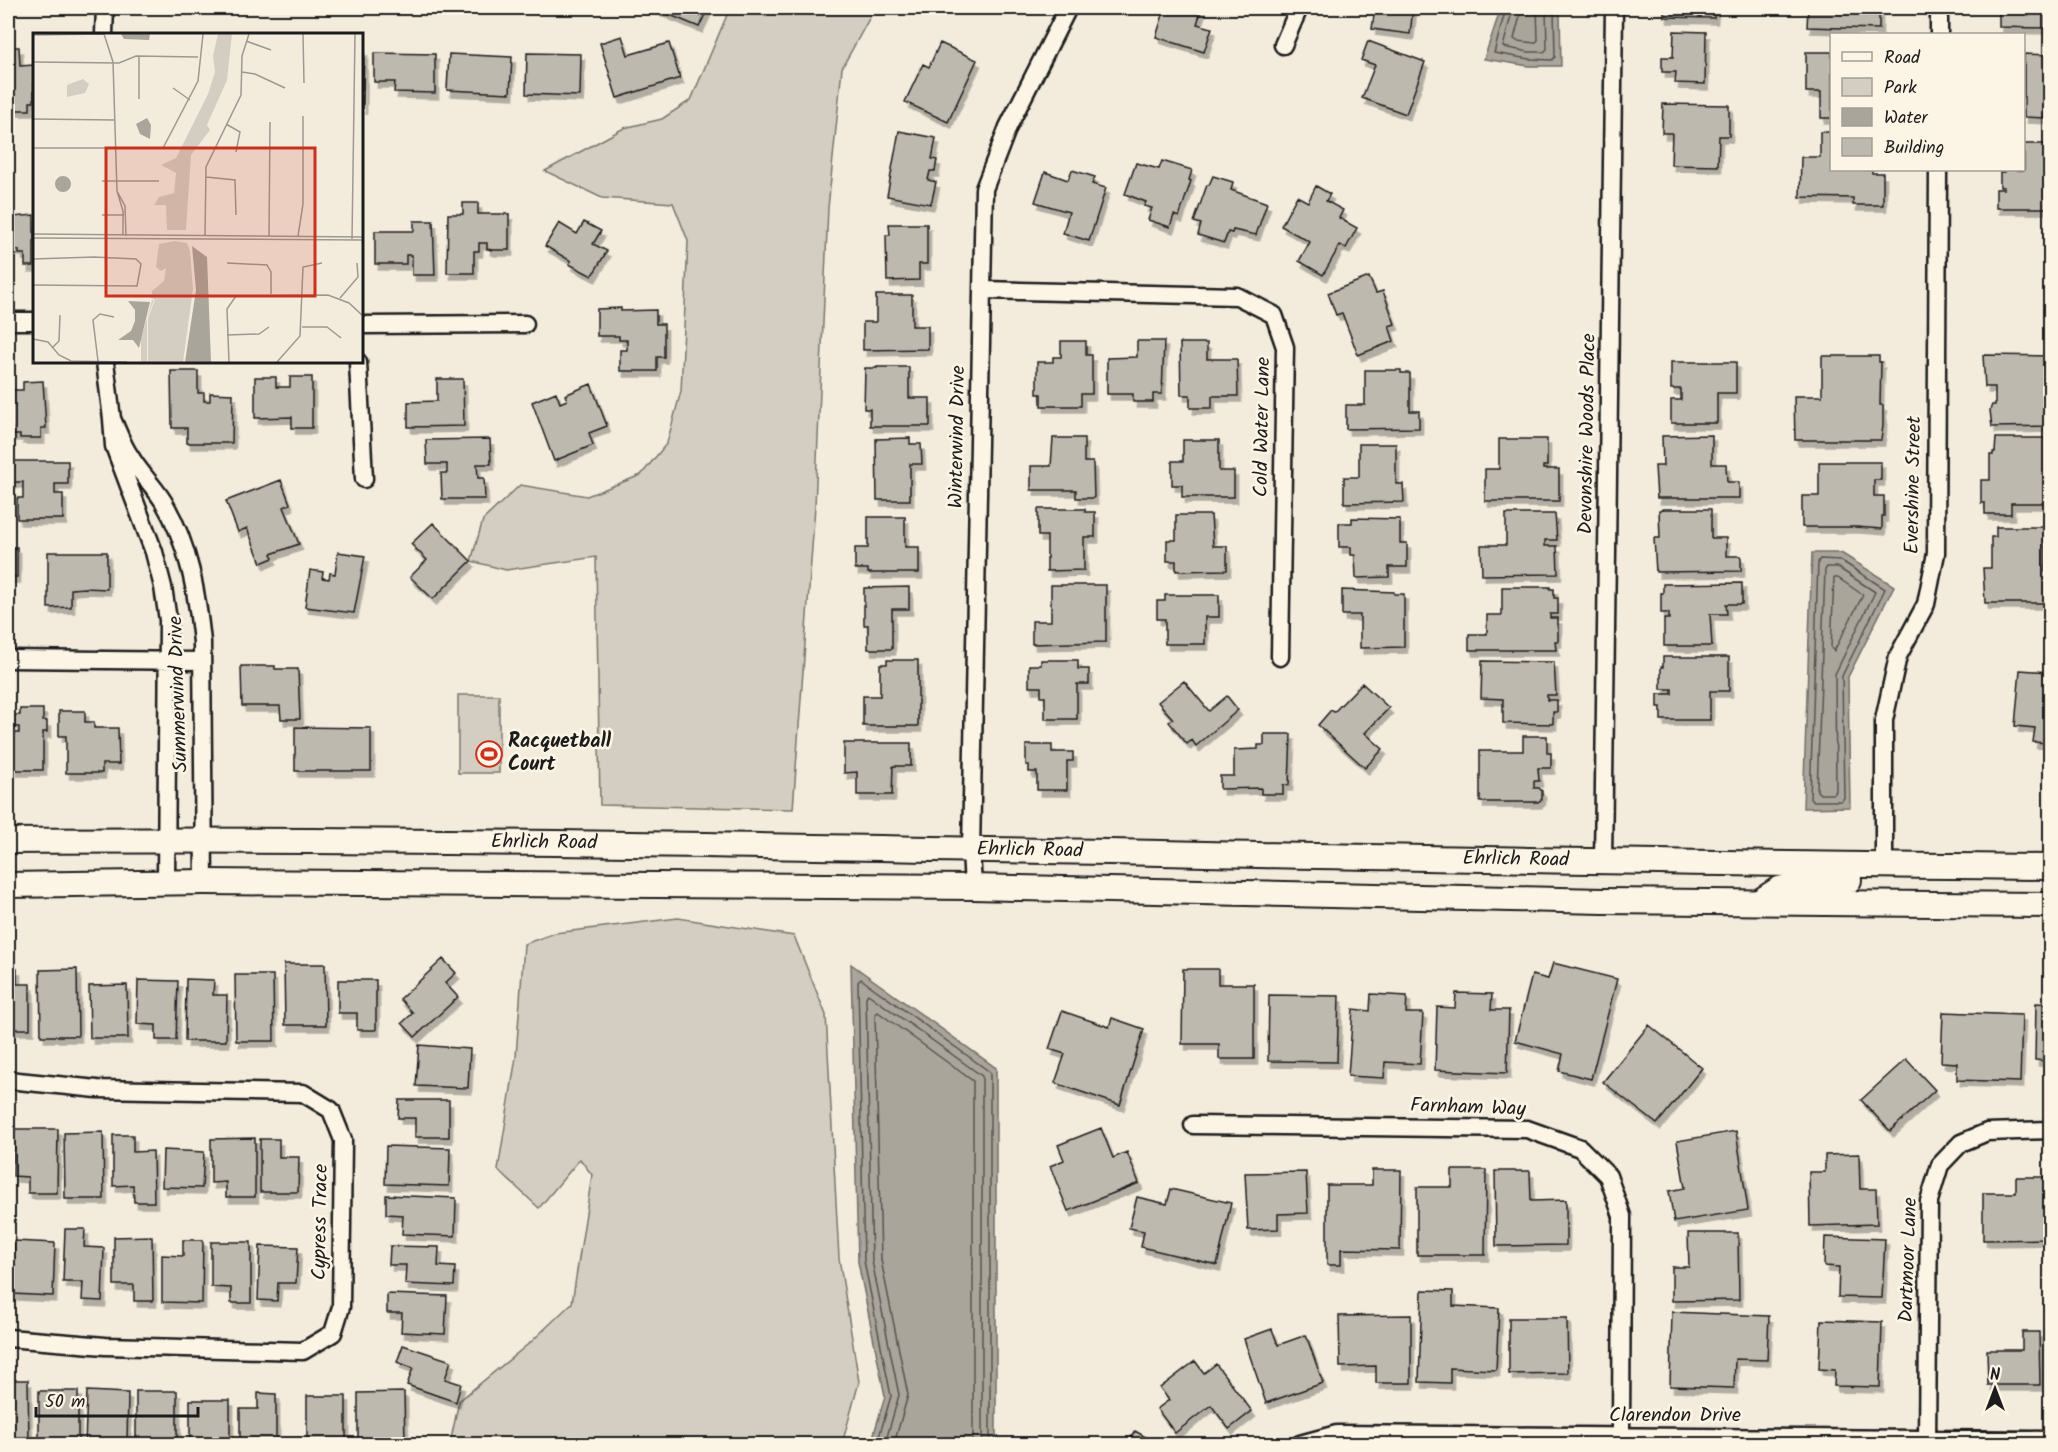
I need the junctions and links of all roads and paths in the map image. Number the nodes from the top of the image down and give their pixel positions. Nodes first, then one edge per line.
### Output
1 (105, 8) edge
2 (1068, 8) edge
3 (1299, 8) edge
4 (1614, 8) edge
5 (1939, 8) edge
6 (104, 33) edge
7 (1939, 33) edge
8 (1283, 45) dead end
9 (1938, 171) edge
10 (982, 290) junction
11 (8, 321) edge
12 (33, 321) edge
13 (525, 324) dead end
14 (363, 325) edge
15 (105, 363) edge
16 (358, 363) edge
17 (112, 419) junction
18 (364, 478) dead end
19 (1280, 657) dead end
20 (8, 659) edge
21 (168, 660) junction
22 (202, 661) junction
23 (166, 840) junction
24 (204, 840) junction
25 (8, 841) edge
26 (971, 849) junction
27 (1603, 862) junction
28 (1884, 865) junction
29 (2012, 867) junction
30 (2050, 867) edge
31 (204, 882) junction
32 (166, 883) junction
33 (8, 885) edge
34 (973, 887) junction
35 (1758, 903) junction
36 (2050, 905) edge
37 (8, 1080) edge
38 (1193, 1125) dead end
39 (2050, 1130) edge
40 (8, 1338) edge
41 (1621, 1436) junction
42 (2050, 1440) edge
43 (1927, 1442) edge
44 (1300, 1444) edge

1 - 6 street
2 - 10 street, Winterwind Drive
3 - 8 street
4 - 27 street, Devonshire Woods Place
5 - 7 street
9 - 28 street, Evershine Street
10 - 19 street, Cold Water Lane
10 - 26 street, Winterwind Drive
11 - 12 street
13 - 14 street
15 - 17 street, Summerwind Drive
16 - 18 street
17 - 21 street, Summerwind Drive
17 - 22 street, Summerwind Drive
20 - 21 street
21 - 22 street
21 - 23 street, Summerwind Drive
22 - 24 street, Summerwind Drive
23 - 24 main road, Ehrlich Road
23 - 25 main road, Ehrlich Road
23 - 32 street, Summerwind Drive
24 - 26 main road, Ehrlich Road
24 - 31 street, Summerwind Drive
26 - 27 main road, Ehrlich Road
26 - 34 street, Winterwind Drive
27 - 28 main road, Ehrlich Road
28 - 29 main road, Ehrlich Road
29 - 30 main road, Ehrlich Road
29 - 35 main road
31 - 32 main road, Ehrlich Road
31 - 34 main road, Ehrlich Road
32 - 33 main road, Ehrlich Road
34 - 35 main road, Ehrlich Road
35 - 36 main road, Ehrlich Road
37 - 40 street, Cypress Trace
38 - 41 street, Farnham Way
39 - 43 street, Dartmoor Lane
41 - 43 street, Clarendon Drive
41 - 44 street, Clarendon Drive
42 - 43 street, Clarendon Drive

